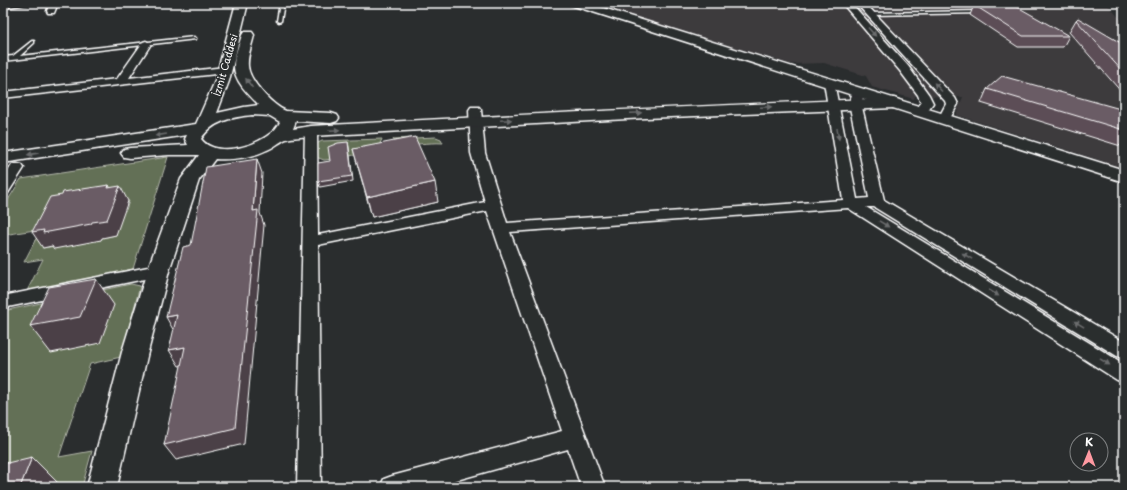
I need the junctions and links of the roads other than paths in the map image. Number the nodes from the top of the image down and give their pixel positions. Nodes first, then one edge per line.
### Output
1 (31, 3) edge
2 (242, 3) edge
3 (282, 3) edge
4 (575, 3) edge
5 (846, 3) edge
6 (860, 3) edge
7 (3, 7) edge
8 (987, 12) edge
9 (870, 14) junction
10 (279, 21) dead end
11 (251, 24) dead end
12 (194, 38) dead end
13 (32, 42) dead end
14 (146, 44) junction
15 (14, 58) junction
16 (3, 59) edge
17 (225, 70) junction
18 (121, 82) junction
19 (831, 93) junction
20 (3, 95) edge
21 (857, 98) junction
22 (894, 103) joint
23 (921, 111) junction
24 (279, 114) junction
25 (475, 116) junction
26 (944, 119) junction
27 (201, 127) junction
28 (311, 131) junction
29 (282, 135) junction
30 (205, 152) junction
31 (3, 158) edge
32 (10, 169) edge
33 (1124, 176) edge
34 (3, 190) edge
35 (877, 202) junction
36 (851, 204) junction
37 (493, 205) junction
38 (501, 228) junction
39 (311, 241) junction
40 (158, 270) junction
41 (3, 302) edge
42 (1124, 351) edge
43 (1124, 374) edge
44 (576, 437) junction
45 (102, 487) edge
46 (309, 487) edge
47 (392, 487) edge
48 (593, 487) edge

1 - 7 lane
2 - 17 street, İzmit Caddesi
3 - 10 lane
4 - 19 main road
5 -> 23 street
6 - 9 street
8 - 9 lane
26 -> 9 street
24 -> 11 street, İzmit Caddesi
12 - 14 lane
13 - 15 lane
14 - 15 lane
14 - 18 street
15 - 16 lane
17 - 18 street
17 - 27 street, İzmit Caddesi
18 - 20 street
19 - 21 street
19 - 21 main road
19 - 25 street
19 -> 36 street
21 - 22 street
21 - 35 street
22 - 23 main road
23 - 26 main road
24 - 25 street
24 - 27 street, İzmit Caddesi
24 - 29 street
28 -> 25 street
25 - 37 street
26 - 33 main road
27 - 30 street, İzmit Caddesi
27 -> 31 street
28 - 29 street
28 - 39 street
29 - 30 street
30 - 32 street
30 - 40 street
32 - 34 street
35 - 36 street
42 -> 35 street
36 - 38 street
36 -> 43 street
37 - 38 street
37 - 39 street
38 - 44 street
39 - 46 street
40 - 41 street
40 - 45 street
44 - 47 street
44 - 48 street

